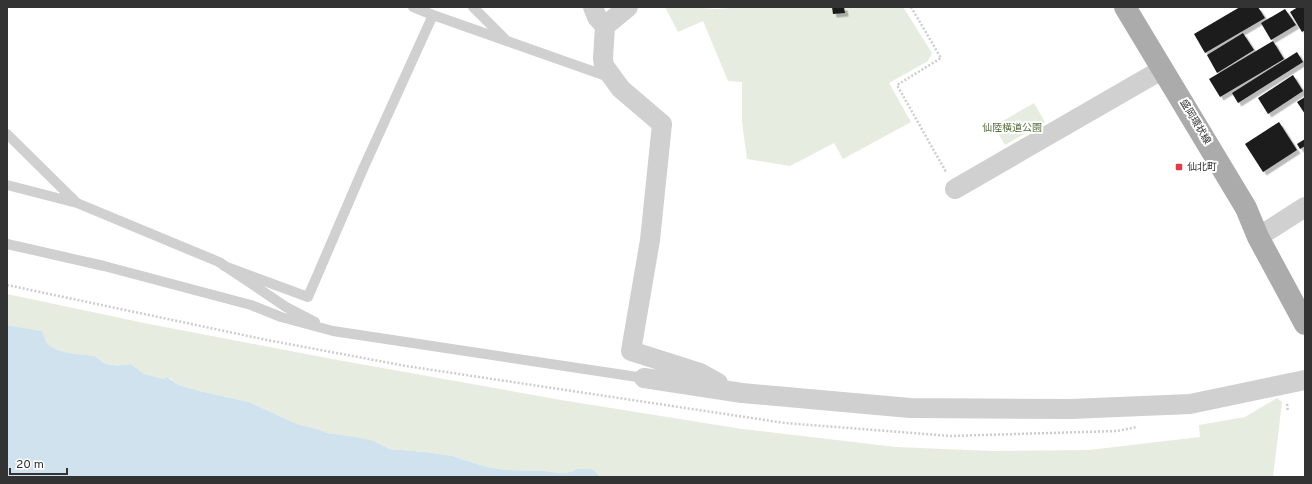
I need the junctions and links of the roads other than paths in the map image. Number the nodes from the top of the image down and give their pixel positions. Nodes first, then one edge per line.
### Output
1 (413, 7) edge
2 (473, 7) edge
3 (593, 7) edge
4 (628, 7) edge
5 (1125, 7) edge
6 (433, 15) junction
7 (605, 26) junction
8 (506, 41) junction
9 (1163, 69) junction
10 (613, 78) junction
11 (7, 134) edge
12 (7, 185) edge
13 (955, 189) road end
14 (77, 204) junction
15 (1305, 207) edge
16 (1258, 237) junction
17 (7, 244) edge
18 (224, 266) junction
19 (1305, 324) edge
20 (333, 331) junction
21 (644, 378) joint
22 (1305, 380) edge
23 (731, 391) junction

1 - 6 lane
2 - 8 lane
3 - 7 street
4 - 7 street
5 - 9 main road, 盛岡環状線
6 - 8 lane
6 - 18 lane
7 - 10 street
8 - 10 lane
9 - 13 street
9 - 16 main road, 盛岡環状線
10 - 23 street
11 - 14 lane
12 - 14 lane
14 - 18 lane
15 - 16 street
16 - 19 main road, 盛岡環状線
17 - 20 lane
18 - 20 lane
20 - 21 lane
21 - 23 street
22 - 23 street

